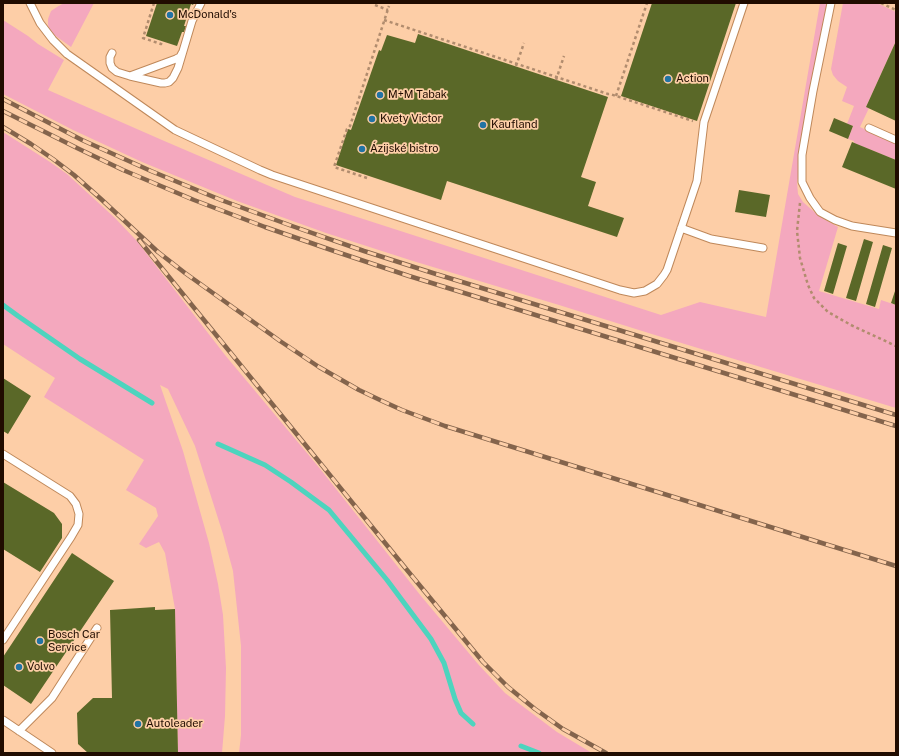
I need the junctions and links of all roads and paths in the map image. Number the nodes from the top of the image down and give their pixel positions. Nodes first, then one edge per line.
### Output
1 (30, 3) edge
2 (154, 3) edge
3 (201, 3) edge
4 (647, 3) edge
5 (744, 3) edge
6 (831, 3) edge
7 (881, 3) edge
8 (375, 5) dead end
9 (896, 10) edge
10 (384, 20) junction
11 (162, 41) dead end
12 (524, 42) dead end
13 (182, 52) junction
14 (112, 53) dead end
15 (564, 56) dead end
16 (516, 65) junction
17 (130, 76) junction
18 (557, 78) junction
19 (616, 96) junction
20 (704, 124) junction
21 (870, 128) dead end
22 (896, 140) edge
23 (367, 178) dead end
24 (802, 182) junction
25 (681, 228) junction
26 (896, 234) edge
27 (763, 248) dead end
28 (896, 346) edge
29 (3, 454) edge
30 (97, 628) dead end
31 (3, 640) edge
32 (3, 720) edge
33 (19, 731) junction
34 (52, 753) edge

1 - 25 lane
2 - 11 path
3 - 13 lane
4 - 19 path
5 - 20 lane
6 - 24 lane
7 - 9 path
8 - 10 path
10 - 16 path
10 - 23 path
12 - 16 path
13 - 17 lane
13 - 17 lane
14 - 17 lane
15 - 18 path
16 - 18 path
18 - 19 path
19 - 20 path
20 - 25 lane
21 - 22 lane
24 - 26 lane
24 - 28 path
25 - 27 lane
29 - 31 lane
30 - 33 lane
32 - 33 lane
33 - 34 lane

